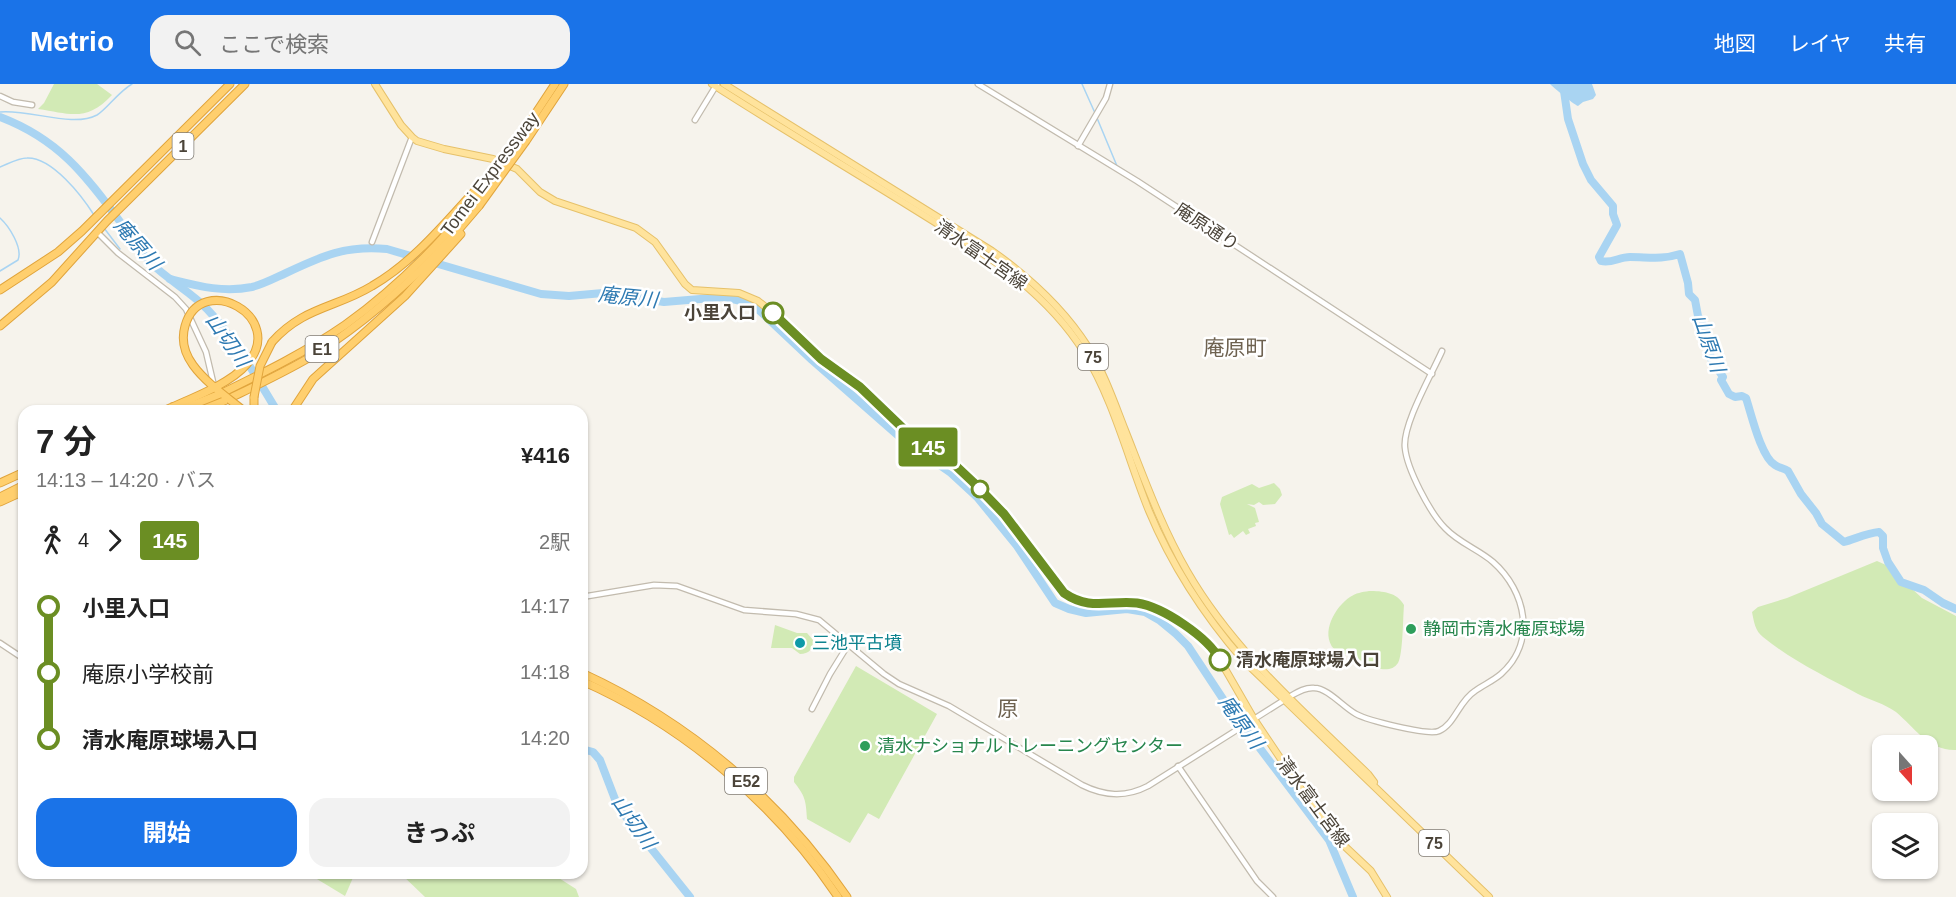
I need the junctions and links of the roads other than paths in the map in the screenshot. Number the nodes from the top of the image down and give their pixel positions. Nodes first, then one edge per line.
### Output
1 (230, 84) edge
2 (245, 84) edge
3 (375, 84) edge
4 (555, 84) edge
5 (564, 84) edge
6 (724, 84) edge
7 (978, 84) edge
8 (1110, 84) edge
9 (715, 85) edge
10 (0, 96) edge
11 (32, 105) dead end
12 (695, 120) dead end
13 (412, 137) junction
14 (1078, 146) junction
15 (474, 202) junction
16 (464, 222) junction
17 (97, 232) junction
18 (372, 242) dead end
19 (427, 269) junction
20 (0, 290) edge
21 (387, 297) junction
22 (0, 326) edge
23 (1442, 351) dead end
24 (1432, 374) junction
25 (214, 386) edge
26 (214, 386) edge
27 (214, 386) edge
28 (214, 386) edge
29 (222, 398) junction
30 (180, 405) edge
31 (192, 405) edge
32 (210, 405) edge
33 (219, 405) edge
34 (237, 405) edge
35 (254, 405) edge
36 (296, 405) edge
37 (18, 475) edge
38 (0, 483) edge
39 (18, 489) edge
40 (18, 493) edge
41 (0, 500) edge
42 (588, 596) edge
43 (0, 643) edge
44 (848, 645) junction
45 (18, 655) edge
46 (588, 677) edge
47 (588, 683) edge
48 (620, 696) junction
49 (1286, 699) junction
50 (812, 709) dead end
51 (1254, 719) junction
52 (1178, 766) junction
53 (838, 897) edge
54 (846, 897) edge
55 (1273, 897) edge
56 (1387, 897) edge
57 (1490, 897) edge

1 - 20 highway, 1
2 - 17 highway, 1
3 - 13 main road
4 - 15 highway, Tomei Expressway / E1, bridge
5 - 15 highway, Tomei Expressway / E1, bridge
6 - 49 main road, 清水富士宮線 / 75
7 - 14 street, 庵原通り
8 - 14 street
9 - 12 street
9 - 49 main road, 清水富士宮線 / 75
10 - 11 street
13 - 18 street
13 - 51 main road, 清水富士宮線
14 - 24 street, 庵原通り
15 - 16 highway, Tomei Expressway / E1
15 - 35 highway, bridge
16 - 19 highway, Tomei Expressway / E1
16 - 21 highway, Tomei Expressway / E1
17 - 22 highway, 1
17 - 33 street
19 - 21 highway, Tomei Expressway / E1
19 - 36 highway
21 - 29 highway, Tomei Expressway / E1
23 - 24 street
24 - 49 street
25 - 30 highway, bridge
26 - 27 highway, bridge
28 - 34 highway, bridge
29 - 31 highway, Tomei Expressway / E1, bridge
29 - 32 highway, Tomei Expressway / E1, bridge
37 - 38 highway
39 - 41 highway
40 - 41 highway
42 - 44 street
43 - 45 street
44 - 50 street
44 - 52 street
46 - 48 highway, E52
47 - 48 highway, E52
48 - 53 highway, E52
48 - 54 highway, E52
49 - 51 street
49 - 57 main road, 清水富士宮線 / 75
51 - 52 street
51 - 56 main road, 清水富士宮線
52 - 55 street

